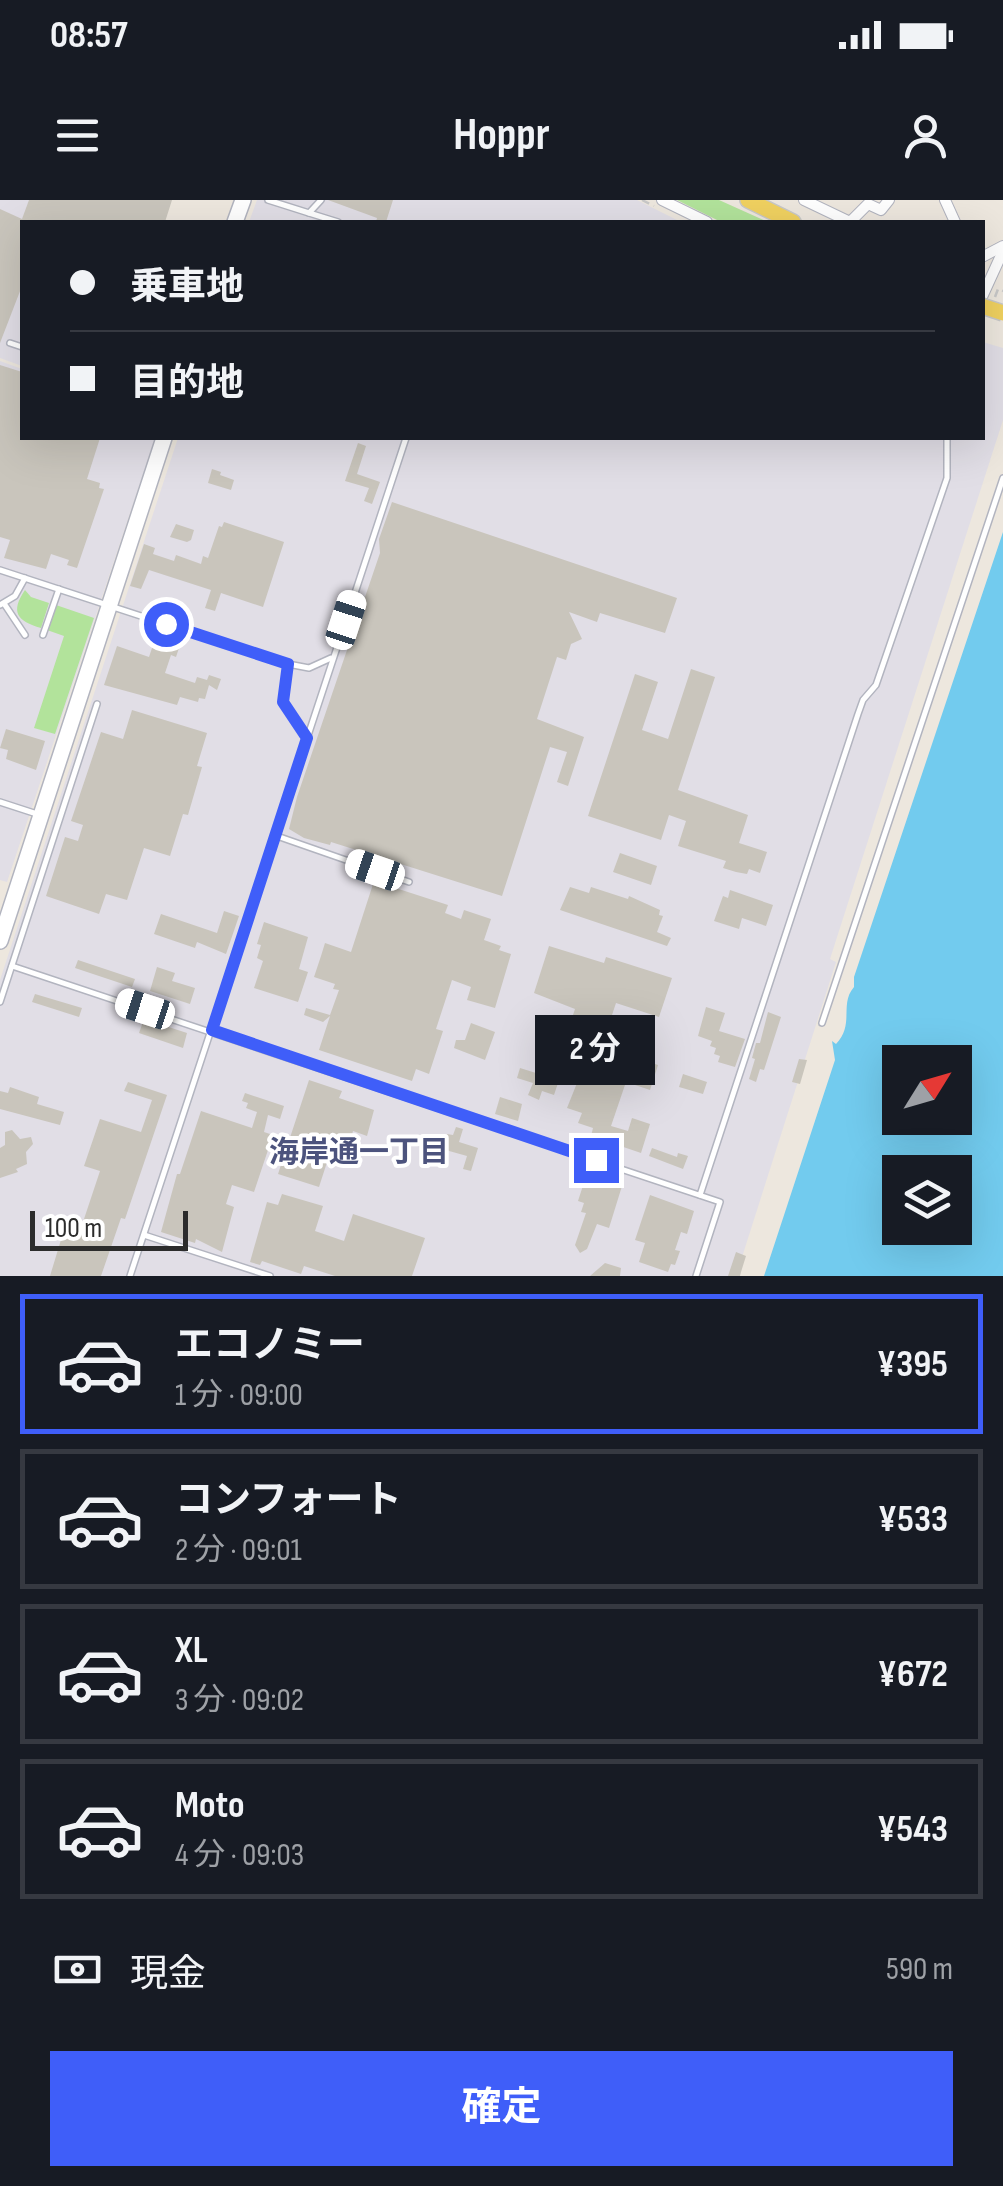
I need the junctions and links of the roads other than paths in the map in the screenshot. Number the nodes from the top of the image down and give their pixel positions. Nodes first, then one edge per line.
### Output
1 (268, 200) edge
2 (321, 200) edge
3 (662, 200) edge
4 (748, 200) edge
5 (804, 200) edge
6 (889, 200) edge
7 (866, 202) edge
8 (310, 213) junction
9 (786, 219) edge
10 (332, 220) edge
11 (703, 220) edge
12 (846, 220) edge
13 (1003, 249) edge
14 (985, 276) edge
15 (988, 283) junction
16 (985, 290) edge
17 (989, 301) edge
18 (1003, 313) edge
19 (10, 343) dead end
20 (20, 347) edge
21 (163, 440) edge
22 (405, 440) edge
23 (947, 440) edge
24 (1003, 478) edge
25 (0, 570) edge
26 (24, 578) junction
27 (59, 590) junction
28 (2, 605) edge
29 (109, 606) junction
30 (25, 635) dead end
31 (43, 635) dead end
32 (334, 656) junction
33 (288, 664) junction
34 (97, 704) dead end
35 (307, 738) junction
36 (0, 802) edge
37 (41, 815) junction
38 (274, 835) junction
39 (409, 882) dead end
40 (0, 941) edge
41 (12, 966) junction
42 (0, 1002) edge
43 (822, 1023) dead end
44 (212, 1030) junction
45 (700, 1195) junction
46 (144, 1235) junction
47 (130, 1276) edge
48 (270, 1276) edge
49 (696, 1276) edge

1 - 8 lane
2 - 8 lane
3 - 11 street
4 - 9 main road
5 - 12 street
6 - 7 street
8 - 10 lane
13 - 15 street
14 - 15 street
15 - 16 street
17 - 18 main road, bridge
19 - 20 lane
21 - 29 street
22 - 32 lane
23 - 45 lane
24 - 43 lane
25 - 26 lane
26 - 27 lane
26 - 28 lane
27 - 29 lane
27 - 31 lane
28 - 30 lane
29 - 33 lane
29 - 37 street
32 - 33 lane
32 - 35 lane
33 - 35 lane
34 - 41 lane
35 - 38 lane
36 - 37 lane
37 - 40 street
38 - 39 lane
38 - 44 lane
41 - 42 lane
41 - 44 lane
44 - 45 lane
44 - 46 lane
45 - 49 lane
46 - 47 lane
46 - 48 lane

